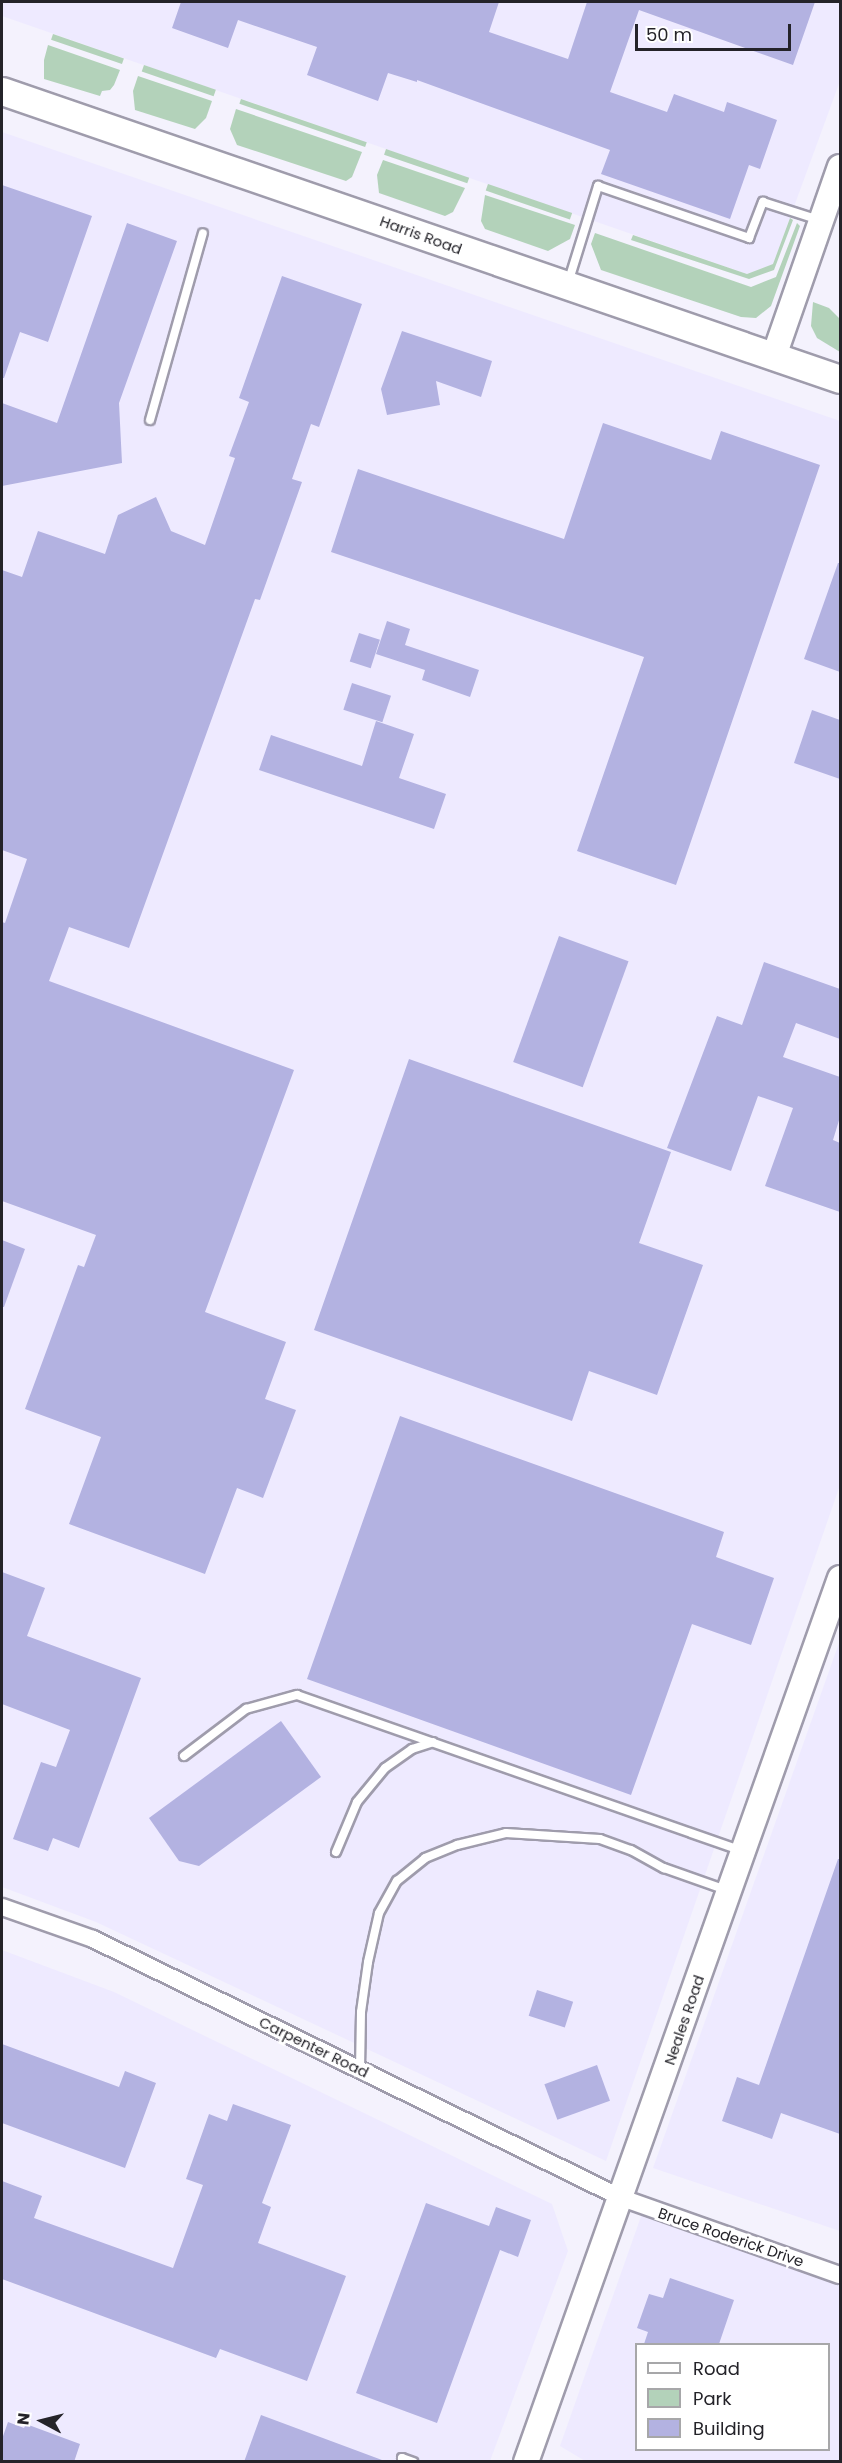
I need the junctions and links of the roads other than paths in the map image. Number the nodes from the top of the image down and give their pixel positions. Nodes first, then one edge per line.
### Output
1 (2, 91) edge
2 (840, 167) edge
3 (822, 221) junction
4 (203, 233) dead end
5 (567, 286) junction
6 (774, 357) junction
7 (840, 379) edge
8 (150, 420) dead end
9 (840, 1578) edge
10 (434, 1742) junction
11 (184, 1756) dead end
12 (743, 1851) junction
13 (336, 1852) dead end
14 (729, 1891) junction
15 (2, 1907) edge
16 (360, 2070) junction
17 (622, 2198) junction
18 (840, 2275) edge
19 (402, 2462) edge
20 (413, 2462) edge
21 (526, 2462) edge

1 - 5 main road, Harris Road
2 - 3 street
3 - 5 lane
3 - 6 street
4 - 8 lane
5 - 6 main road, Harris Road
6 - 7 main road, Harris Road
9 - 12 street, Neales Road
10 - 11 lane
10 - 12 lane
10 - 13 lane
12 - 14 street, Neales Road
14 - 16 lane
14 - 17 street, Neales Road
15 - 16 street, Carpenter Road
16 - 17 street, Carpenter Road
17 - 18 street, Bruce Roderick Drive
17 - 21 street, Neales Road
19 - 20 lane

